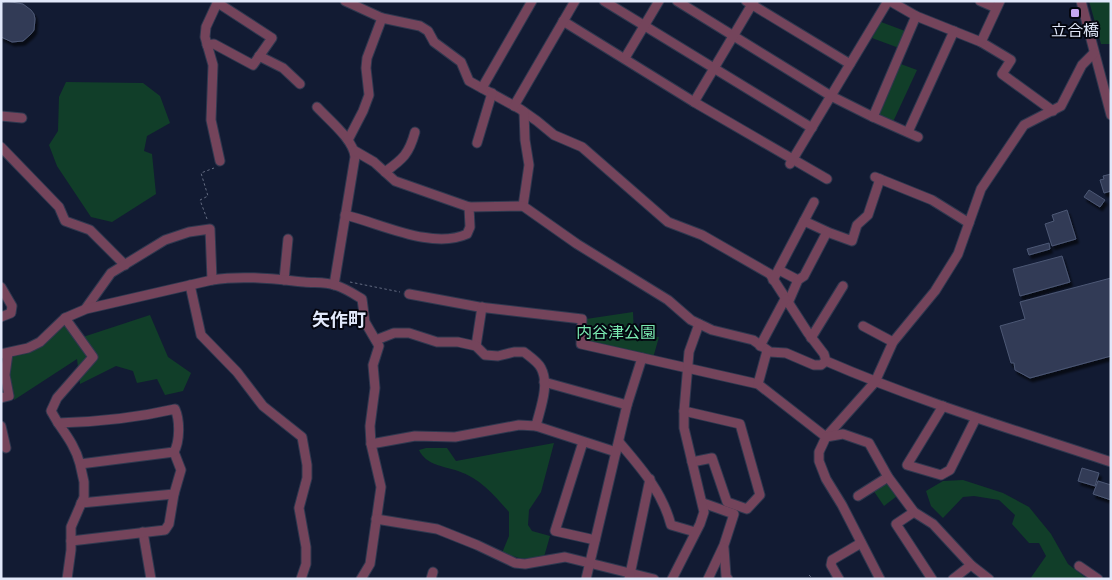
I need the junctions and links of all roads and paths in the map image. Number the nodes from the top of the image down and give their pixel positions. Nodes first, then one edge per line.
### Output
1 (345, 1) edge
2 (532, 1) edge
3 (575, 1) edge
4 (604, 1) edge
5 (659, 1) edge
6 (677, 1) edge
7 (889, 1) edge
8 (980, 1) edge
9 (218, 2) edge
10 (751, 3) edge
11 (1079, 3) edge
12 (998, 5) edge
13 (916, 16) junction
14 (382, 18) junction
15 (563, 21) junction
16 (644, 26) junction
17 (954, 31) junction
18 (734, 36) junction
19 (982, 42) junction
20 (207, 45) junction
21 (1094, 53) junction
22 (259, 56) junction
23 (625, 58) junction
24 (850, 64) junction
25 (714, 69) junction
26 (300, 84) dead end
27 (482, 88) junction
28 (492, 93) junction
29 (831, 96) junction
30 (694, 102) junction
31 (514, 106) junction
32 (317, 108) dead end
33 (1053, 111) junction
34 (524, 112) junction
35 (1111, 115) edge
36 (1, 116) edge
37 (873, 117) junction
38 (22, 118) dead end
39 (812, 128) junction
40 (415, 132) dead end
41 (908, 132) junction
42 (918, 137) dead end
43 (348, 140) junction
44 (477, 143) dead end
45 (1, 147) edge
46 (355, 151) junction
47 (220, 161) joint
48 (792, 162) junction
49 (385, 172) junction
50 (827, 179) dead end
51 (814, 202) dead end
52 (523, 206) junction
53 (469, 207) junction
54 (345, 215) junction
55 (804, 221) junction
56 (969, 223) junction
57 (210, 229) junction
58 (827, 232) junction
59 (288, 239) dead end
60 (125, 265) junction
61 (779, 270) junction
62 (212, 280) junction
63 (284, 280) junction
64 (773, 280) junction
65 (798, 280) junction
66 (334, 282) junction
67 (190, 284) junction
68 (843, 286) dead end
69 (1, 287) edge
70 (409, 294) joint
71 (787, 301) junction
72 (482, 307) junction
73 (86, 309) junction
74 (1, 317) edge
75 (65, 318) junction
76 (699, 324) junction
77 (863, 326) dead end
78 (812, 338) junction
79 (376, 340) junction
80 (893, 342) junction
81 (476, 346) junction
82 (764, 348) junction
83 (4, 354) edge
84 (642, 358) junction
85 (826, 361) junction
86 (688, 369) junction
87 (544, 382) junction
88 (875, 382) junction
89 (758, 384) junction
90 (1, 398) edge
91 (627, 405) junction
92 (943, 406) junction
93 (684, 411) junction
94 (976, 418) junction
95 (58, 423) junction
96 (536, 426) junction
97 (1, 428) edge
98 (826, 437) junction
99 (583, 442) junction
100 (619, 442) junction
101 (371, 444) junction
102 (6, 448) dead end
103 (174, 452) junction
104 (616, 452) junction
105 (692, 462) junction
106 (1111, 462) edge
107 (80, 464) junction
108 (888, 477) junction
109 (650, 479) junction
110 (174, 494) junction
111 (858, 496) dead end
112 (81, 503) junction
113 (703, 503) junction
114 (914, 512) junction
115 (376, 518) junction
116 (143, 532) junction
117 (695, 532) junction
118 (595, 540) junction
119 (71, 541) junction
120 (861, 543) junction
121 (724, 545) junction
122 (590, 564) junction
123 (972, 565) junction
124 (1080, 566) dead end
125 (809, 575) dead end
126 (630, 576) edge
127 (67, 579) edge
128 (151, 579) edge
129 (301, 579) edge
130 (362, 579) edge
131 (586, 579) edge
132 (654, 579) edge
133 (672, 579) edge
134 (708, 579) edge
135 (728, 579) edge
136 (813, 579) edge
137 (839, 579) edge
138 (879, 579) edge
139 (932, 579) edge
140 (953, 579) edge
141 (988, 579) edge
142 (1098, 579) edge

1 - 14 street
2 - 27 street
3 - 15 street
4 - 16 street
5 - 16 street
6 - 18 street
7 - 13 street
7 - 24 street
8 - 12 street
9 - 20 street
9 - 22 street
10 - 18 street
10 - 24 street
11 - 21 street
12 - 19 street
13 - 17 street
13 - 37 street
14 - 27 street
14 - 43 street
15 - 23 street
15 - 31 street
16 - 23 street
16 - 25 street
17 - 19 street
17 - 41 street
18 - 25 street
18 - 29 street
19 - 33 street
20 - 22 street
20 - 47 street
21 - 33 street
21 - 35 street
22 - 26 street
23 - 30 street
24 - 29 street
25 - 30 street
25 - 39 street
27 - 28 street
28 - 31 street
28 - 44 street
29 - 37 street
29 - 39 street
30 - 48 street
31 - 34 street
32 - 43 street
33 - 56 street
34 - 52 street
34 - 64 street
36 - 38 street
37 - 41 street
39 - 48 street
40 - 49 street
41 - 42 street
43 - 46 street
45 - 60 street
46 - 49 street
46 - 54 street
47 - 57 path
48 - 50 street
49 - 53 street
51 - 55 street
52 - 53 street
52 - 76 street
53 - 54 street
54 - 66 street
55 - 58 street
55 - 61 street
56 - 58 street
56 - 80 street
57 - 60 street
57 - 62 street
58 - 65 street
59 - 63 street
60 - 73 street
61 - 64 street
61 - 65 street
62 - 63 street
62 - 67 street
63 - 66 street
64 - 71 street
65 - 71 street
66 - 70 path
66 - 79 street
67 - 73 street
67 - 129 street
68 - 78 street
69 - 74 street
70 - 72 street
71 - 78 street
71 - 82 street
72 - 81 street
72 - 84 street
73 - 75 street
75 - 83 street
75 - 95 street
76 - 82 street
76 - 86 street
77 - 80 street
78 - 85 street
79 - 81 street
79 - 101 street
80 - 88 street
81 - 87 street
82 - 85 street
82 - 89 street
83 - 90 street
84 - 86 street
84 - 91 street
85 - 88 street
86 - 89 street
86 - 93 street
87 - 91 street
87 - 96 street
88 - 92 street
88 - 98 street
89 - 98 street
91 - 100 street
92 - 94 street
92 - 94 street
93 - 105 street
93 - 105 street
94 - 106 street
95 - 103 street
95 - 107 street
96 - 99 street
96 - 101 street
97 - 102 street
98 - 108 street
98 - 120 street
99 - 104 street
99 - 118 street
100 - 104 street
100 - 109 street
101 - 115 street
103 - 107 street
103 - 110 street
104 - 118 street
105 - 113 street
107 - 112 street
108 - 111 street
108 - 114 street
109 - 117 street
109 - 126 street
110 - 112 street
110 - 116 street
112 - 119 street
113 - 117 street
113 - 121 street
114 - 123 street
114 - 139 street
115 - 122 street
115 - 130 street
116 - 119 street
116 - 128 street
117 - 133 street
118 - 122 street
119 - 127 street
120 - 137 street
120 - 138 street
121 - 134 street
121 - 135 street
122 - 126 street
122 - 131 street
123 - 140 street
123 - 141 street
124 - 142 street
125 - 136 path
126 - 132 street

